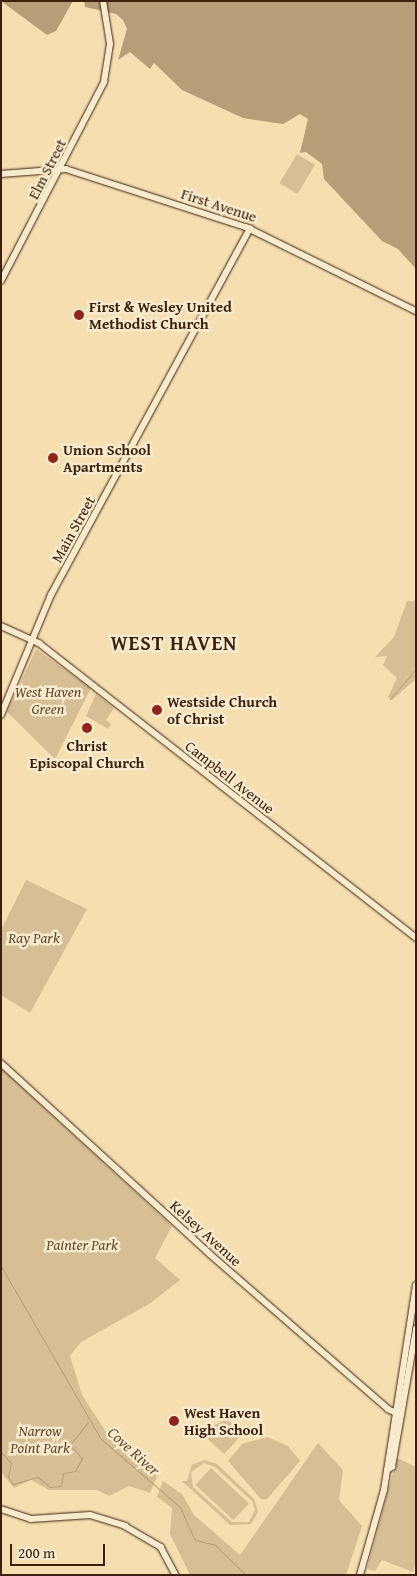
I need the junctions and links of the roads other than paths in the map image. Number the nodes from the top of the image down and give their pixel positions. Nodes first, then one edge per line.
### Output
1 (103, 1) edge
2 (62, 169) junction
3 (1, 174) edge
4 (250, 228) junction
5 (1, 281) edge
6 (416, 310) edge
7 (1, 626) edge
8 (32, 639) junction
9 (1, 715) edge
10 (416, 938) edge
11 (1, 1063) edge
12 (416, 1285) edge
13 (416, 1329) edge
14 (398, 1414) junction
15 (1, 1509) edge
16 (176, 1575) edge
17 (360, 1575) edge

1 - 2 main road, Elm Street
2 - 3 main road, First Avenue
2 - 4 main road, First Avenue
2 - 5 main road, Elm Street
4 - 6 main road, First Avenue
4 - 8 main road, Main Street
7 - 8 main road, Campbell Avenue
8 - 9 main road, Main Street
8 - 10 main road, Campbell Avenue
11 - 14 main road, Kelsey Avenue
12 - 14 main road
13 - 14 main road
14 - 17 main road
15 - 16 main road

